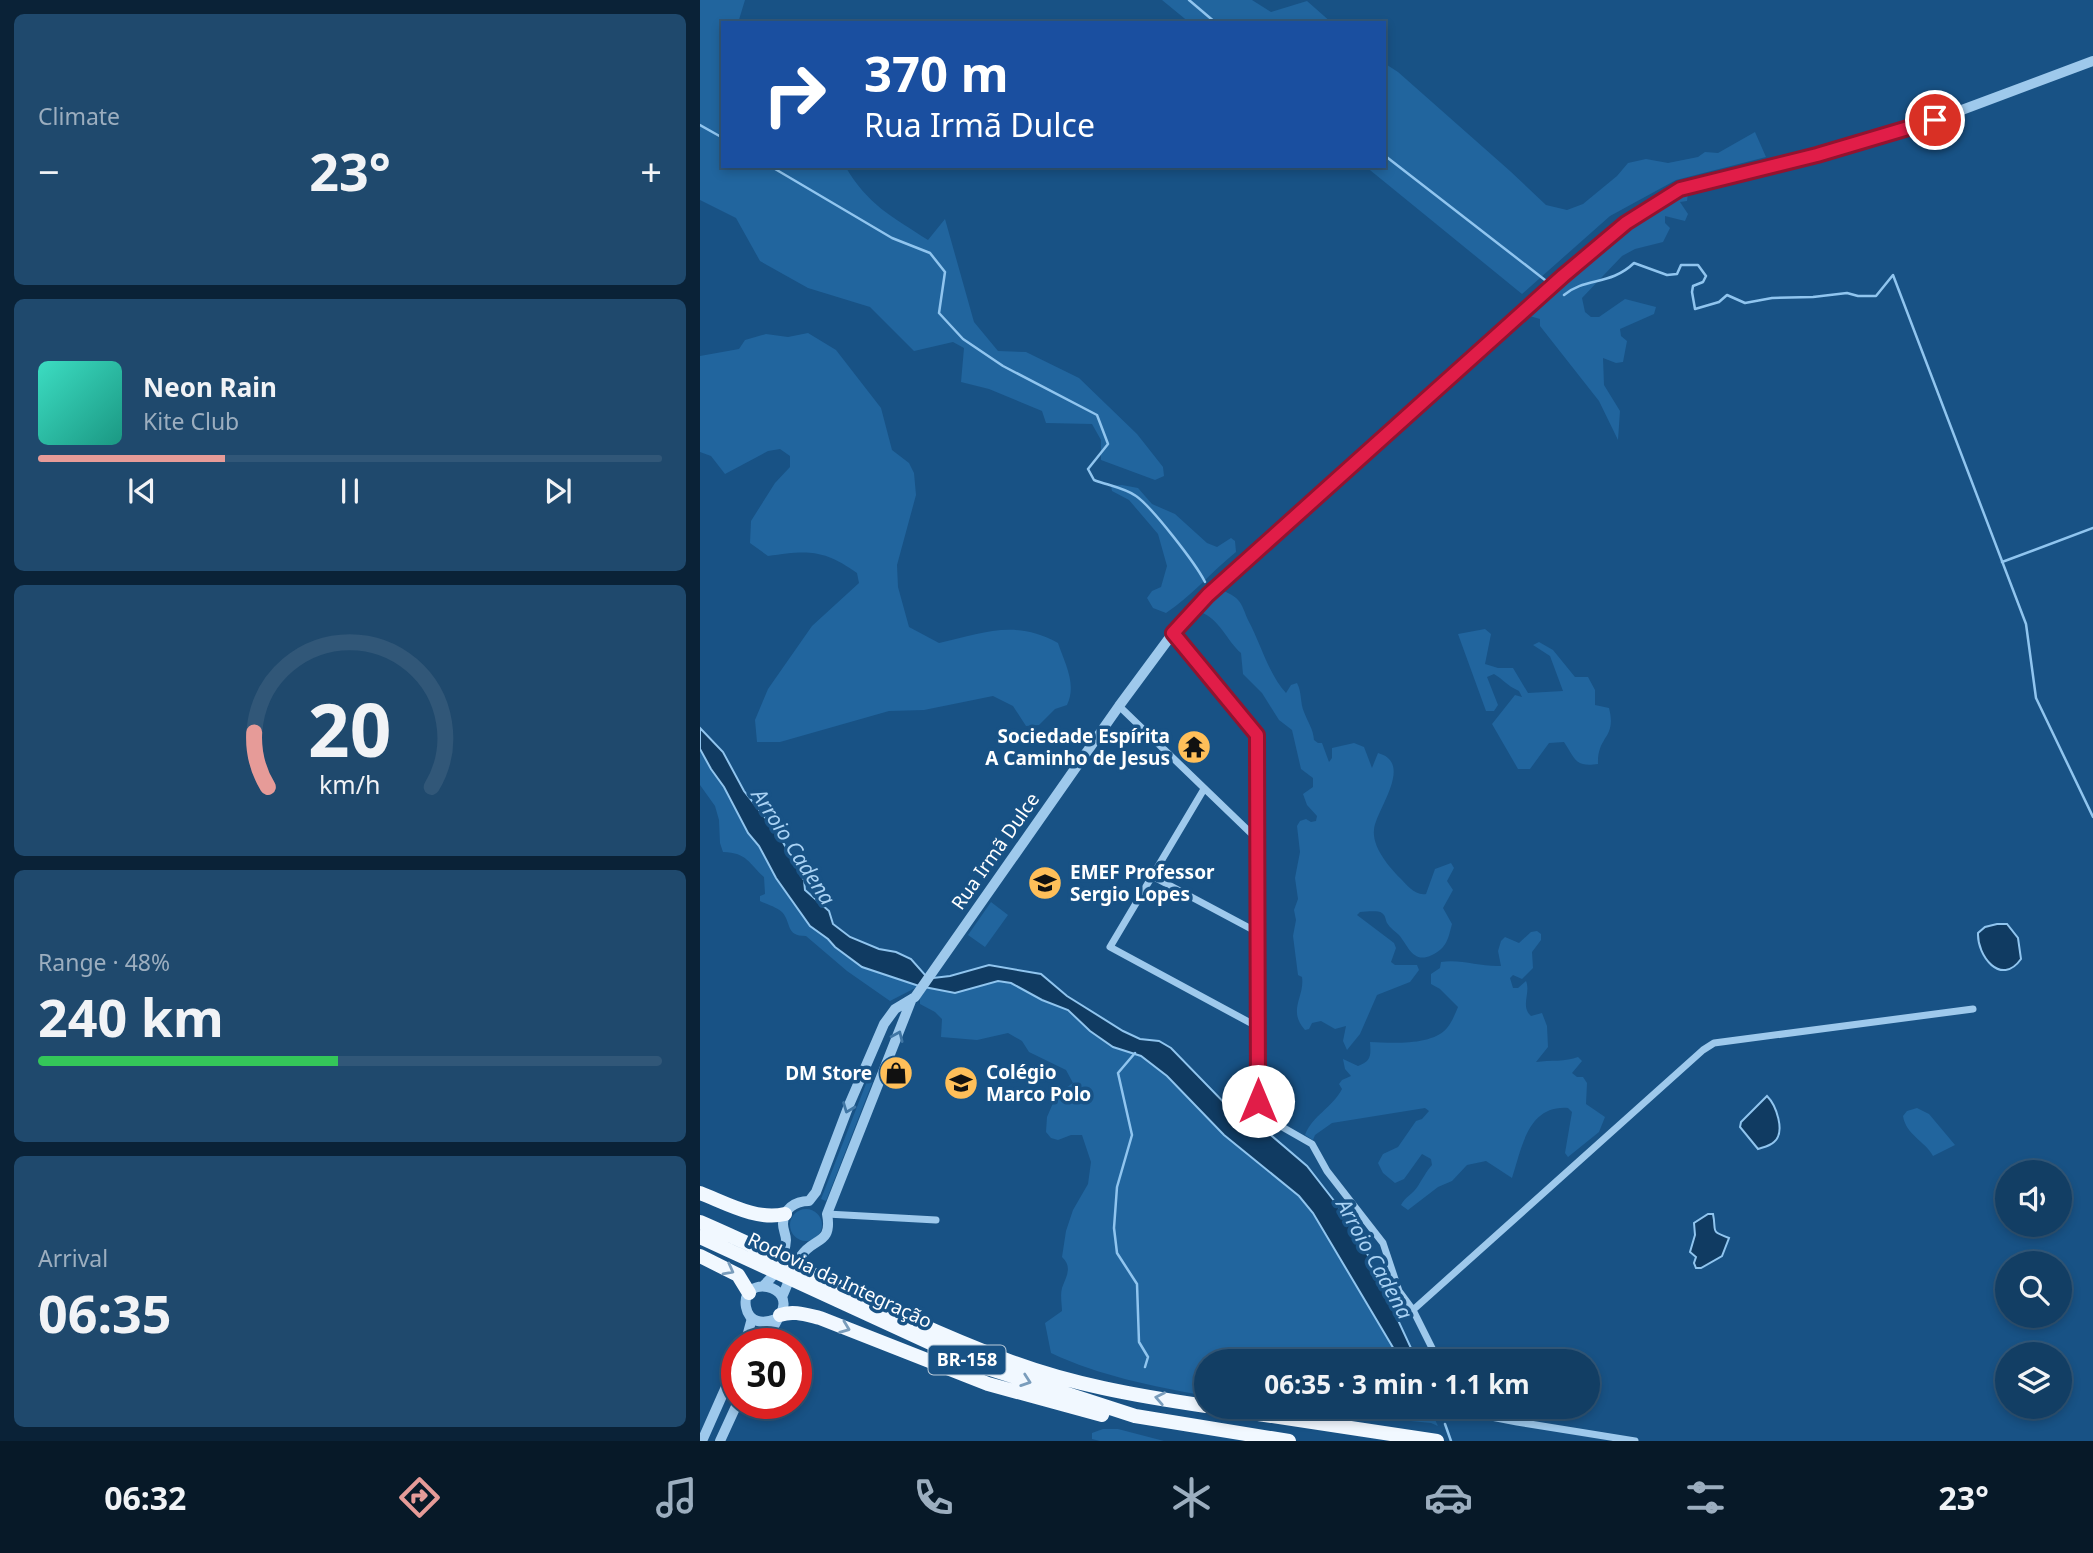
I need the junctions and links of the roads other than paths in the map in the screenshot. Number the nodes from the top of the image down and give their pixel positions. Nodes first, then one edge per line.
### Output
1 (2093, 61) edge
2 (1173, 633) junction
3 (1119, 706) junction
4 (1204, 789) junction
5 (1258, 840) junction
6 (1152, 876) junction
7 (1258, 932) junction
8 (913, 999) junction
9 (1973, 1009) dead end
10 (1258, 1027) junction
11 (873, 1045) junction
12 (883, 1070) junction
13 (700, 1193) edge
14 (809, 1201) junction
15 (785, 1214) junction
16 (827, 1214) junction
17 (936, 1220) dead end
18 (700, 1222) edge
19 (700, 1237) edge
20 (786, 1237) junction
21 (808, 1247) junction
22 (751, 1252) junction
23 (700, 1256) edge
24 (764, 1285) junction
25 (749, 1293) junction
26 (782, 1297) junction
27 (1413, 1310) junction
28 (778, 1317) junction
29 (752, 1318) junction
30 (749, 1328) edge
31 (773, 1328) edge
32 (1432, 1349) edge
33 (721, 1398) edge
34 (1194, 1404) edge
35 (1135, 1416) junction
36 (730, 1419) edge
37 (1291, 1419) edge
38 (1499, 1419) edge
39 (702, 1441) edge
40 (720, 1441) edge
41 (1289, 1441) edge
42 (1437, 1441) edge
43 (1635, 1441) edge

1 - 2 street, Rua Irmã Dulce
2 - 3 street, Rua Irmã Dulce
2 - 5 street
3 - 4 street
3 - 8 street, Rua Irmã Dulce
4 - 5 street
4 - 6 street
5 - 7 street
6 - 7 street
6 - 10 street
7 - 10 street
8 - 11 street, Rua Irmã Dulce
12 -> 8 street, Rua Irmã Dulce
9 - 27 street
10 - 27 street
11 - 12 street
11 -> 14 street, Rua Irmã Dulce
12 - 16 street, Rua Irmã Dulce
13 - 15 highway
14 - 15 street
14 - 16 street
15 - 20 street
16 - 17 street
16 - 21 street, Rua Irmã Dulce
18 - 22 highway, Rodovia da Integração / BR-158
19 - 22 highway, Rodovia da Integração / BR-158
20 - 21 street
20 - 24 street
21 - 26 street, Rua Irmã Dulce
34 -> 22 highway, Rodovia da Integração / BR-158
22 -> 35 highway, Rodovia da Integração / BR-158
23 -> 25 highway
24 - 25 street
24 - 26 street
25 - 29 street
26 - 28 street
27 - 32 street
28 - 29 street
28 - 31 street
28 -> 35 highway
29 - 30 street
33 - 39 street
35 - 41 highway, Rodovia da Integração / BR-158
36 - 40 street
37 - 42 highway
38 - 43 street

